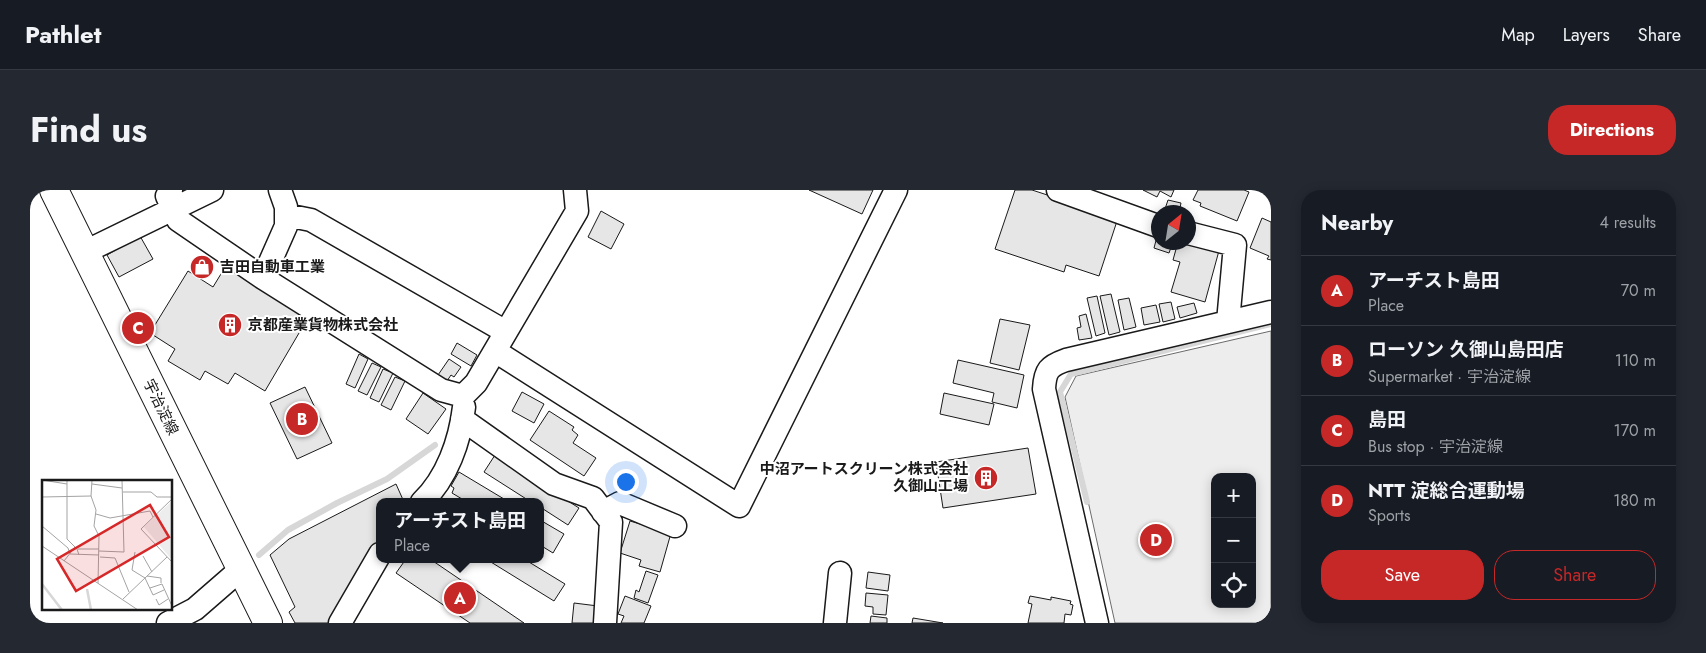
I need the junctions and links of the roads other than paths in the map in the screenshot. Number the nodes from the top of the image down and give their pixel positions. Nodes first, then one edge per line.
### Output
1 (54, 190) edge
2 (212, 190) edge
3 (280, 190) edge
4 (575, 190) edge
5 (896, 190) edge
6 (1058, 190) edge
7 (172, 199) edge
8 (286, 215) junction
9 (1151, 223) edge
10 (1196, 235) edge
11 (85, 252) junction
12 (263, 278) junction
13 (1271, 312) edge
14 (1228, 322) junction
15 (506, 332) junction
16 (495, 351) junction
17 (463, 396) junction
18 (462, 419) junction
19 (425, 498) edge
20 (603, 512) junction
21 (675, 526) dead end
22 (375, 564) edge
23 (241, 569) junction
24 (840, 573) dead end
25 (168, 623) edge
26 (268, 623) edge
27 (340, 623) edge
28 (605, 623) edge
29 (835, 623) edge
30 (1097, 623) edge

1 - 11 main road, 宇治淀線
2 - 7 street
3 - 8 street
4 - 15 street
5 - 16 street
6 - 9 street
7 - 11 street
7 - 12 street
8 - 12 street
8 - 15 street
10 - 14 street
11 - 23 main road, 宇治淀線
12 - 17 street
13 - 14 street
14 - 30 street
15 - 16 street
16 - 17 street
17 - 18 street
18 - 19 street
18 - 20 street
20 - 21 street
20 - 28 street
22 - 27 street
23 - 25 street
23 - 26 main road, 宇治淀線
24 - 29 street

